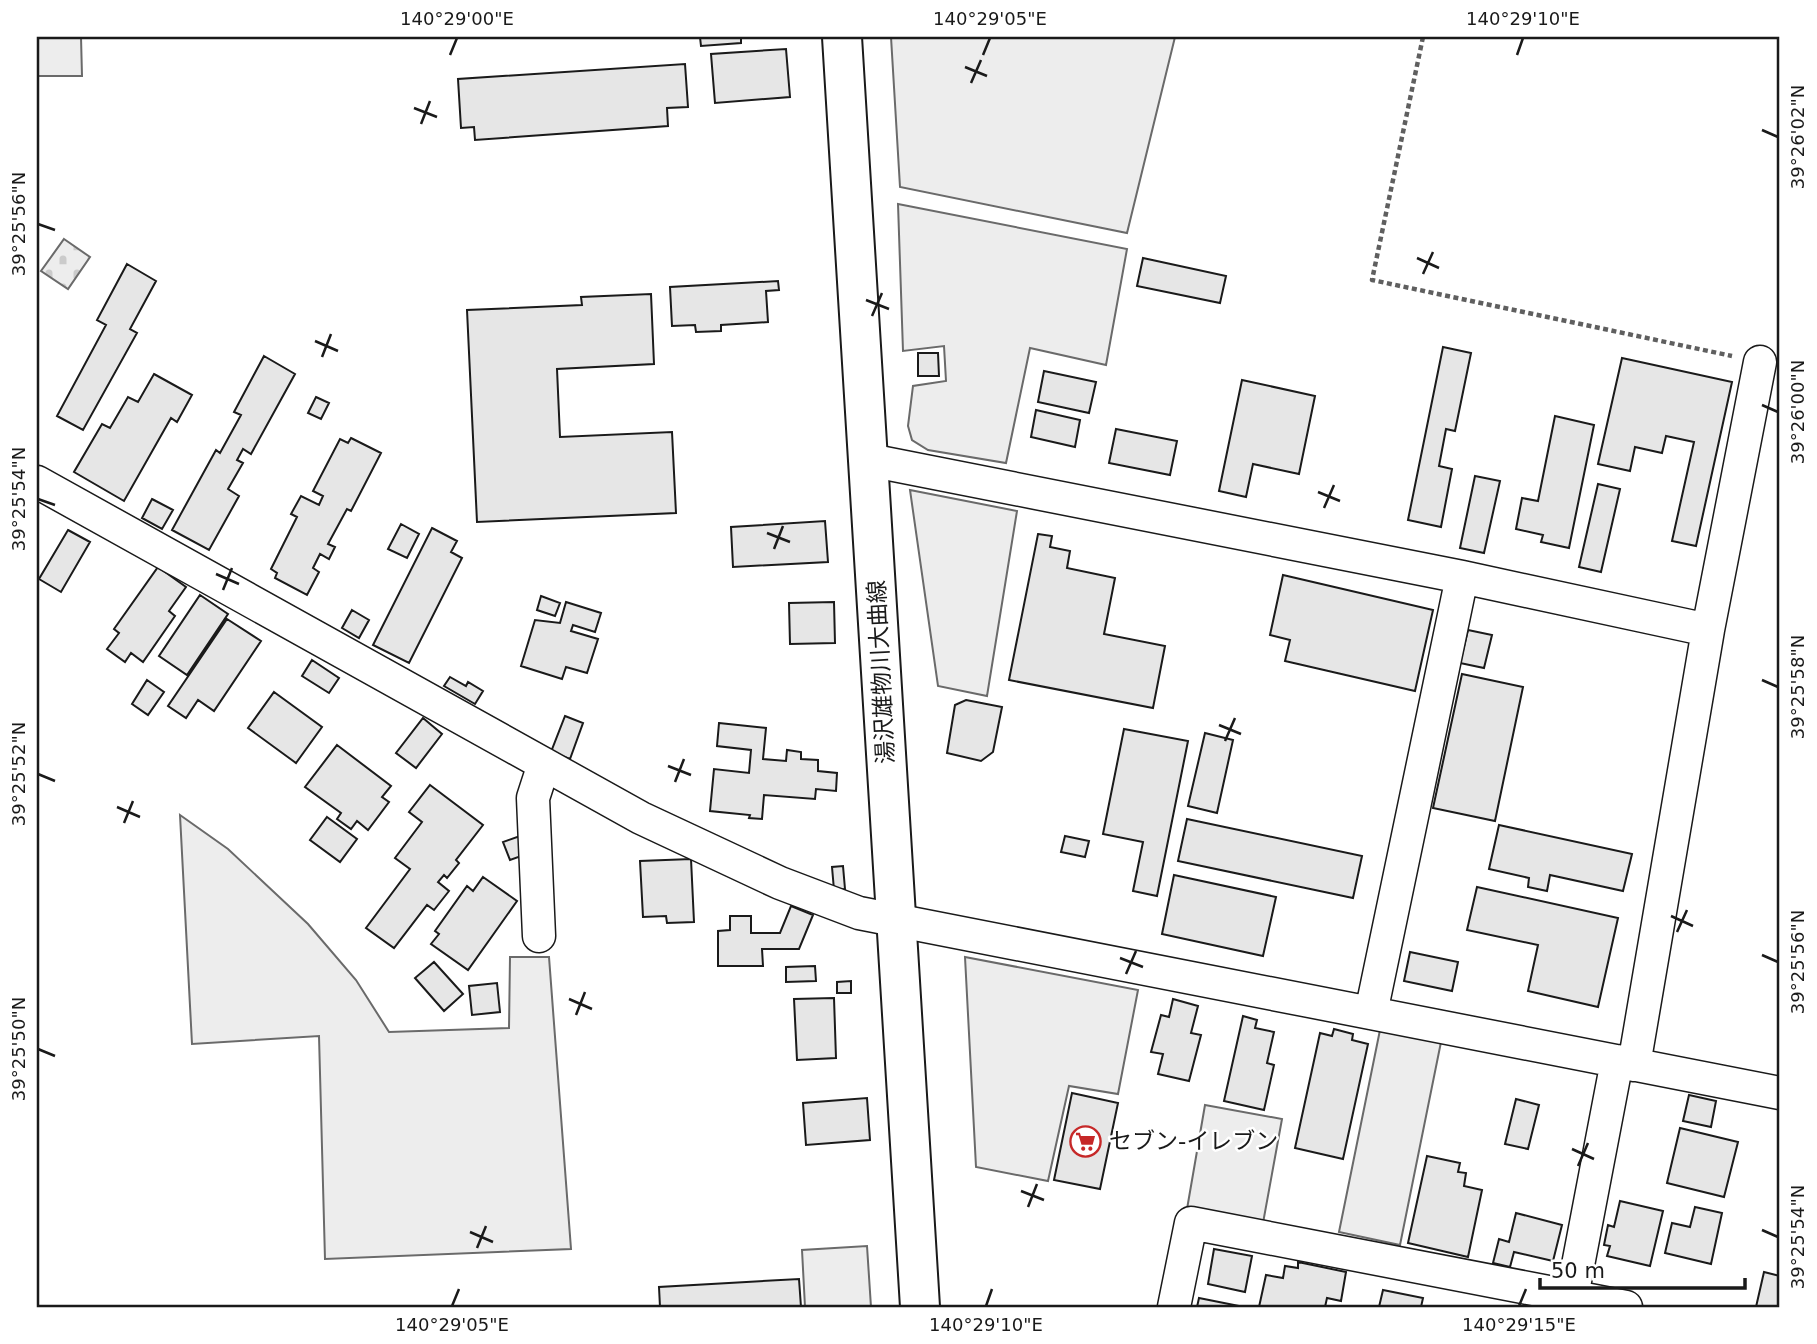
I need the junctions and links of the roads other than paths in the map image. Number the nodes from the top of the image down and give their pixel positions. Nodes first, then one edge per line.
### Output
1 (842, 37) edge
2 (1760, 362) road end
3 (869, 460) junction
4 (37, 482) edge
5 (1462, 577) junction
6 (1708, 630) junction
7 (544, 764) junction
8 (896, 921) junction
9 (539, 936) dead end
10 (1371, 1013) junction
11 (1626, 1063) junction
12 (1780, 1093) edge
13 (1571, 1302) edge
14 (920, 1307) edge
15 (1174, 1307) edge
16 (1626, 1307) edge

1 - 3 main road, 湯沢雄物川大曲線
2 - 6 street
3 - 5 street
3 - 8 main road, 湯沢雄物川大曲線
4 - 7 street
5 - 6 street
5 - 10 street
6 - 11 street
7 - 8 street
7 - 9 street
8 - 10 street
8 - 14 main road, 湯沢雄物川大曲線
10 - 11 street
11 - 12 street
11 - 13 street
13 - 15 street
13 - 16 street

